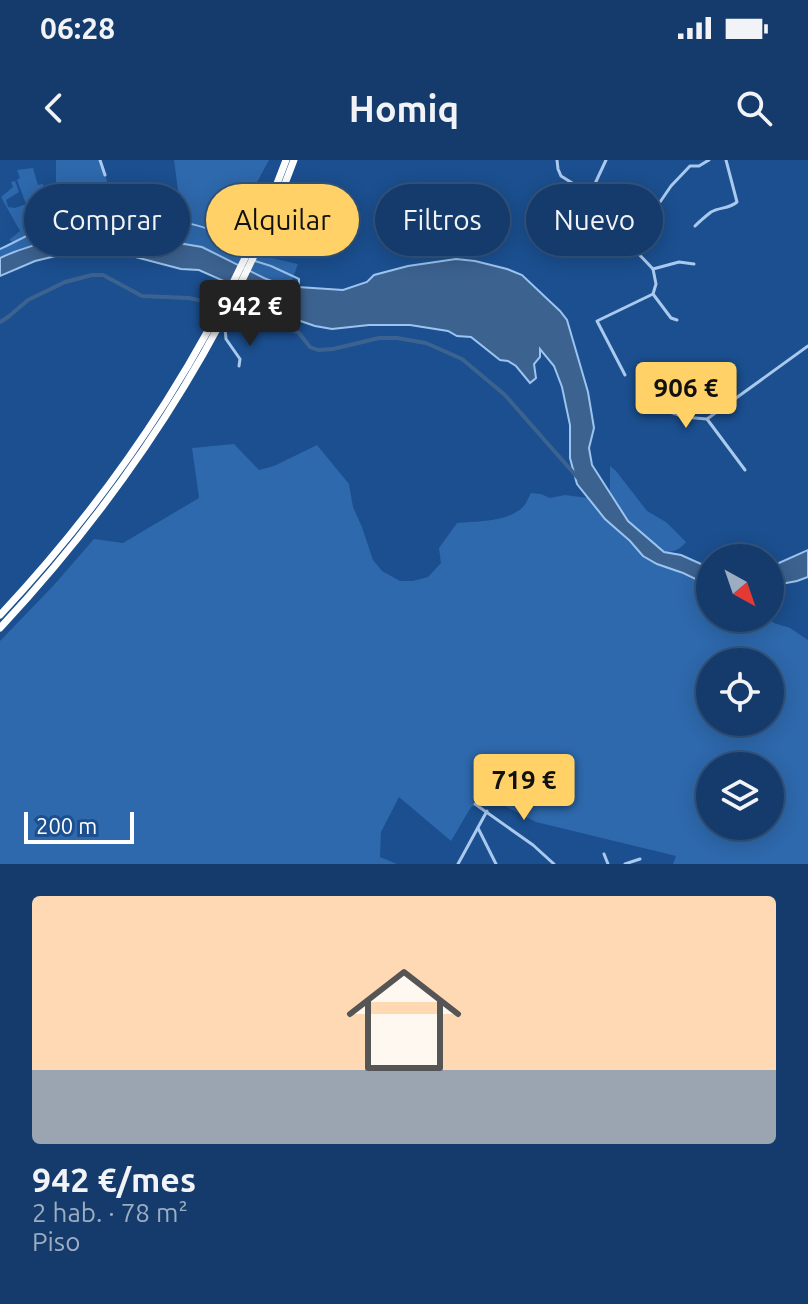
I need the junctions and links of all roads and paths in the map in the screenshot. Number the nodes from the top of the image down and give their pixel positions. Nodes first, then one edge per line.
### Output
1 (100, 160) edge
2 (286, 160) edge
3 (294, 160) edge
4 (557, 160) edge
5 (606, 160) edge
6 (709, 160) edge
7 (726, 160) edge
8 (105, 175) dead end
9 (278, 184) edge
10 (283, 184) edge
11 (574, 184) edge
12 (595, 184) edge
13 (663, 198) edge
14 (695, 226) dead end
15 (248, 256) edge
16 (641, 256) edge
17 (694, 264) dead end
18 (653, 269) junction
19 (653, 294) junction
20 (233, 320) dead end
21 (677, 320) dead end
22 (209, 336) junction
23 (806, 347) edge
24 (808, 353) edge
25 (239, 366) dead end
26 (625, 375) dead end
27 (670, 412) dead end
28 (707, 419) junction
29 (745, 470) dead end
30 (0, 615) edge
31 (0, 628) edge
32 (475, 804) dead end
33 (487, 811) junction
34 (478, 827) junction
35 (604, 854) dead end
36 (640, 859) dead end
37 (458, 864) edge
38 (496, 864) edge
39 (554, 864) edge
40 (608, 864) edge
41 (625, 864) edge

1 - 8 street
2 - 9 highway
3 - 10 highway
4 - 11 street
5 - 12 street
6 - 13 street
7 - 14 street
15 - 22 highway
16 - 18 street
17 - 18 street
18 - 19 street
19 - 21 street
19 - 26 street
20 - 25 street
22 - 30 highway
22 - 31 highway
23 - 24 street
23 - 28 street
27 - 28 street
28 - 29 street
32 - 33 street
33 - 34 street
33 - 39 street
34 - 37 street
34 - 38 street
35 - 40 street
36 - 41 street

